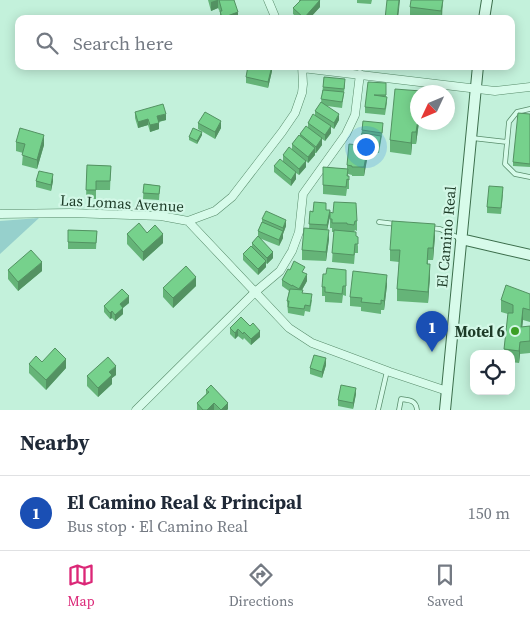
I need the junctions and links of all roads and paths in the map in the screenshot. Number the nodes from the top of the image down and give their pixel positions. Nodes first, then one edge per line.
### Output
1 (268, 0) edge
2 (487, 0) edge
3 (274, 15) edge
4 (485, 15) edge
5 (302, 70) edge
6 (327, 70) edge
7 (478, 70) edge
8 (360, 74) junction
9 (530, 87) edge
10 (476, 89) junction
11 (530, 109) edge
12 (471, 138) junction
13 (507, 142) junction
14 (530, 177) edge
15 (0, 214) edge
16 (188, 221) junction
17 (379, 222) dead end
18 (405, 225) edge
19 (422, 227) edge
20 (462, 238) junction
21 (530, 255) edge
22 (254, 293) junction
23 (387, 371) junction
24 (447, 391) junction
25 (136, 410) edge
26 (378, 410) edge
27 (398, 410) edge
28 (417, 410) edge
29 (445, 410) edge

1 - 3 street
2 - 4 main road
5 - 16 street, Las Lomas Avenue
6 - 8 street
7 - 10 main road, El Camino Real
8 - 10 street
8 - 22 street
9 - 10 street
10 - 12 main road, El Camino Real
11 - 13 lane
12 - 13 lane
12 - 20 main road, El Camino Real
13 - 14 lane
15 - 16 street, Las Lomas Avenue
16 - 22 street
17 - 18 lane
19 - 20 lane
20 - 21 main road
20 - 24 main road, El Camino Real
22 - 23 street
22 - 25 street
23 - 24 street
23 - 26 lane
24 - 29 main road, El Camino Real
27 - 28 lane

